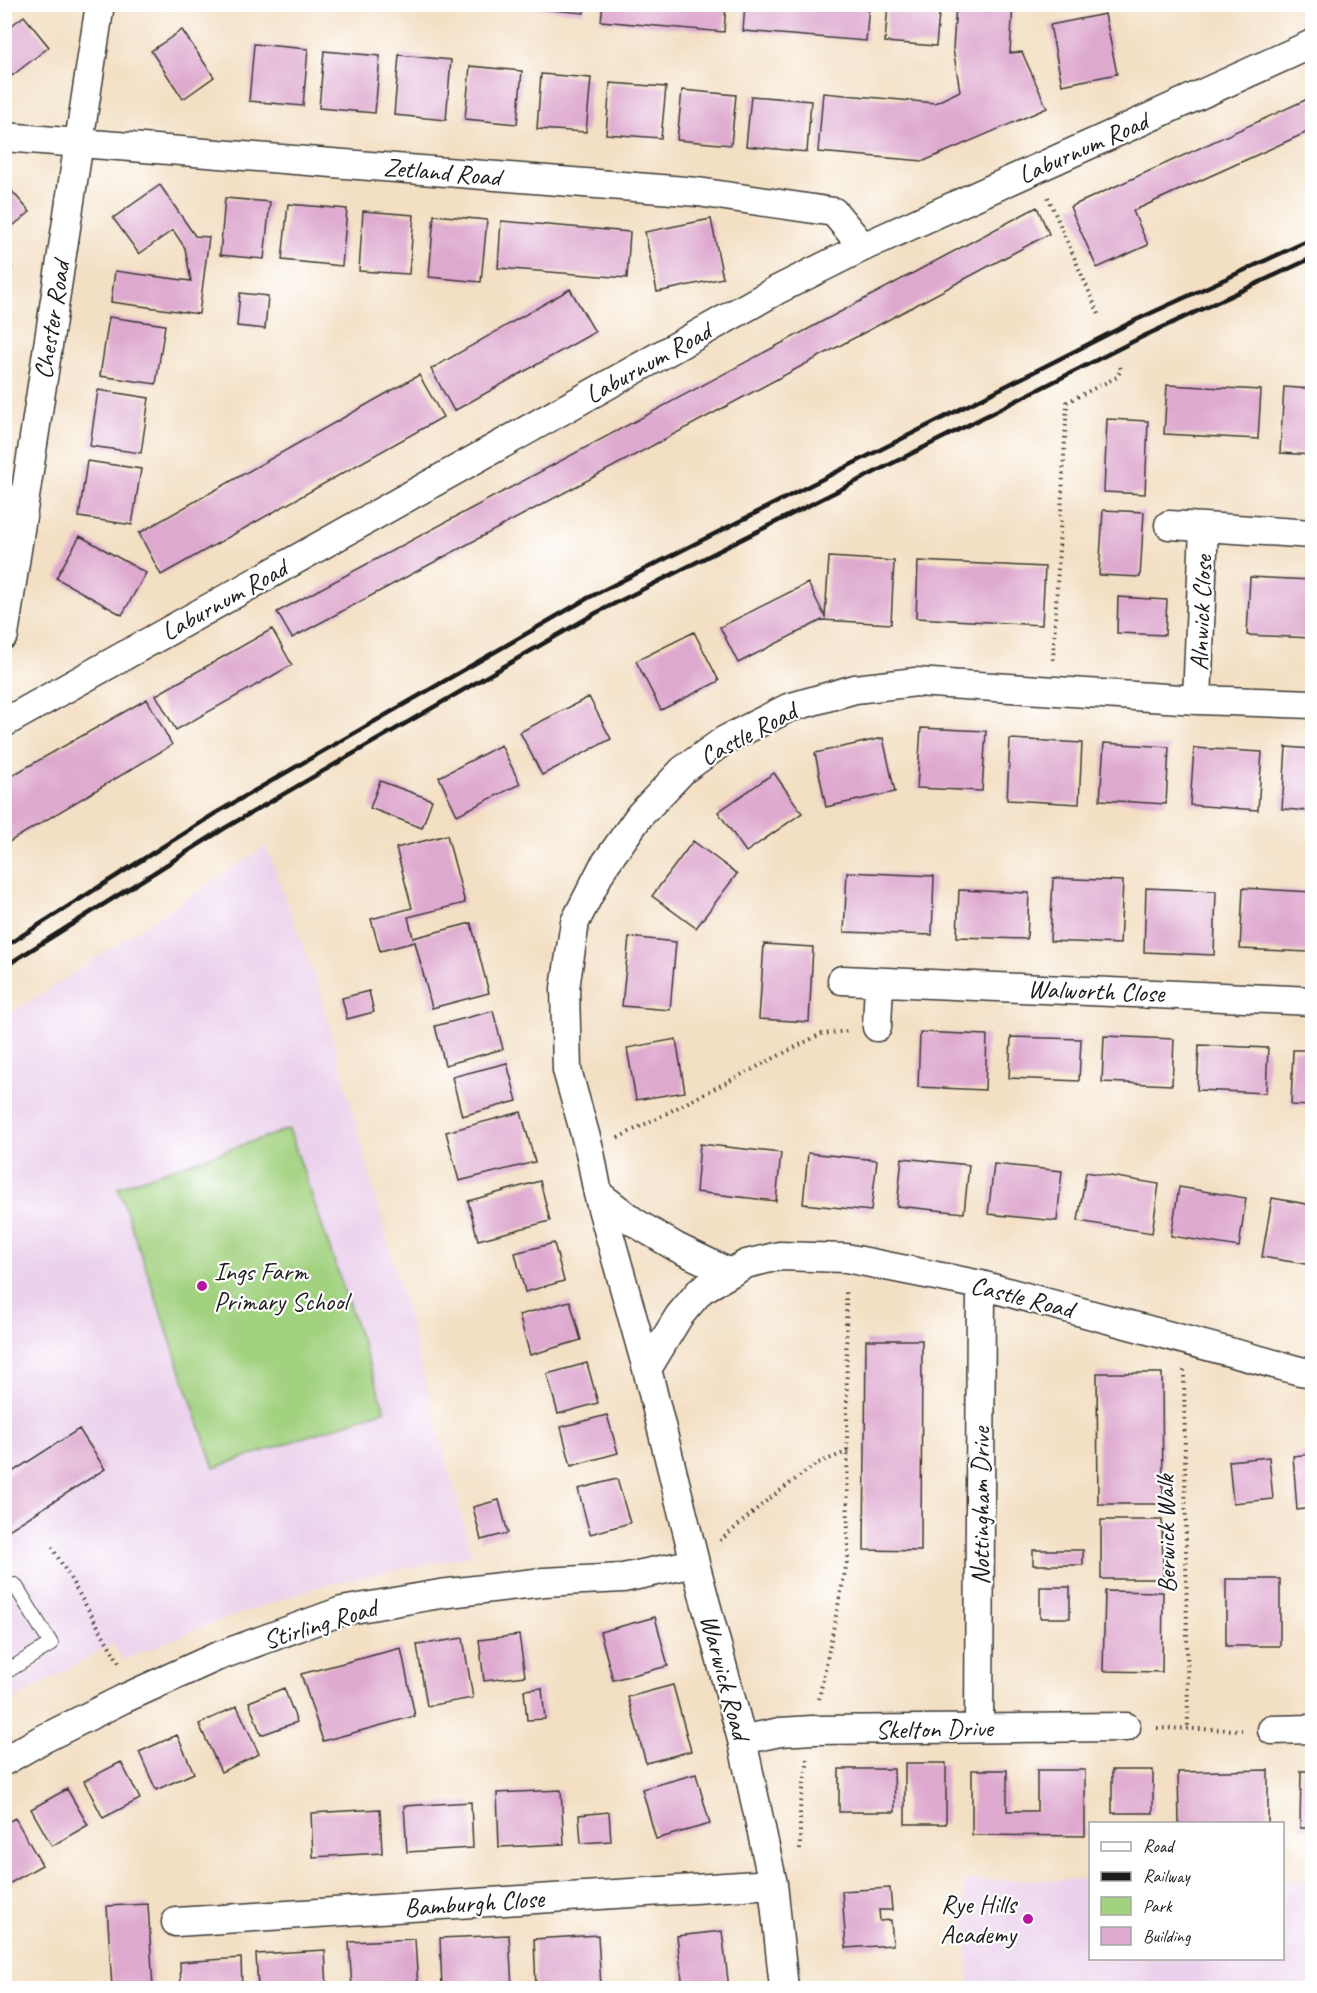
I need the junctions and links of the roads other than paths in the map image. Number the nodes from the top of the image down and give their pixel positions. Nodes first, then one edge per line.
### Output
1 (100, 4) edge
2 (1312, 44) edge
3 (4, 137) edge
4 (79, 143) junction
5 (864, 247) junction
6 (1168, 525) dead end
7 (1204, 527) junction
8 (1312, 534) edge
9 (4, 635) edge
10 (1197, 700) junction
11 (1312, 704) edge
12 (4, 723) edge
13 (842, 980) dead end
14 (879, 982) junction
15 (1312, 1001) edge
16 (877, 1027) road end
17 (598, 1194) junction
18 (729, 1273) junction
19 (981, 1285) junction
20 (647, 1369) junction
21 (1312, 1373) edge
22 (695, 1563) junction
23 (4, 1592) edge
24 (4, 1673) edge
25 (1126, 1727) road end
26 (979, 1728) junction
27 (1312, 1729) edge
28 (1272, 1731) road end
29 (742, 1740) junction
30 (4, 1761) edge
31 (773, 1884) junction
32 (176, 1922) dead end
33 (784, 1989) edge

1 - 4 street, Chester Road
2 - 5 street, Laburnum Road
3 - 4 street, Zetland Road
4 - 5 street, Zetland Road
4 - 9 street, Chester Road
5 - 12 street, Laburnum Road
6 - 7 street, Alnwick Close
7 - 8 street, Alnwick Close
7 - 10 street, Alnwick Close
10 - 11 street, Castle Road
10 - 17 street, Castle Road
13 - 14 street, Walworth Close
14 - 15 street, Walworth Close
14 - 16 street
17 - 18 street
17 - 20 street, Castle Road
18 - 19 street, Castle Road
18 - 20 street, Castle Road
19 - 21 street, Castle Road
19 - 26 street, Nottingham Drive
20 - 22 street, Warwick Road
22 - 29 street, Warwick Road
22 - 30 street, Stirling Road
23 - 24 lane
25 - 26 street, Skelton Drive
26 - 29 street, Skelton Drive
27 - 28 street
29 - 31 street, Warwick Road
31 - 32 street, Bamburgh Close
31 - 33 street, Warwick Road

